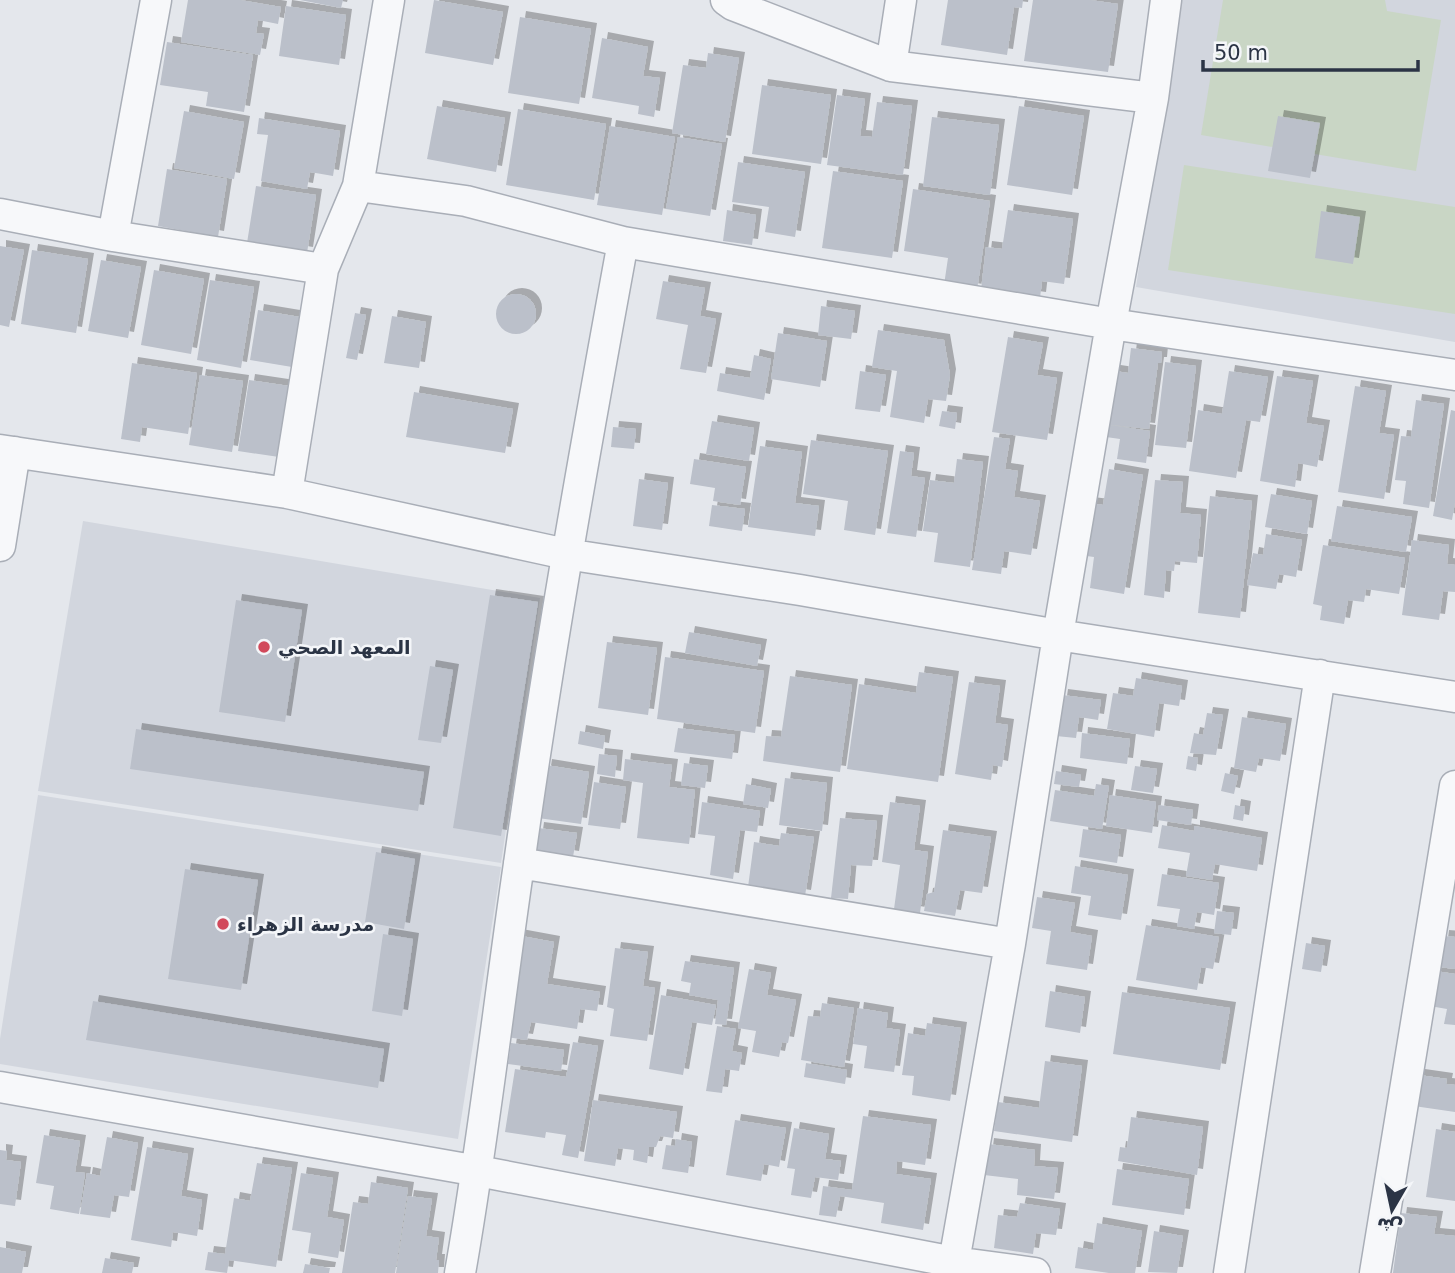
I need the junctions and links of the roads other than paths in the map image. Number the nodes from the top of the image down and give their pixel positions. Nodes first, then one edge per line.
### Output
1 (156, 0) edge
2 (389, 0) edge
3 (726, 0) edge
4 (901, 0) edge
5 (1166, 0) edge
6 (891, 66) junction
7 (1153, 98) junction
8 (358, 186) junction
9 (0, 214) edge
10 (113, 236) junction
11 (623, 242) junction
12 (323, 269) junction
13 (1111, 324) junction
14 (1455, 375) edge
15 (8, 451) edge
16 (287, 493) junction
17 (0, 546) edge
18 (566, 554) junction
19 (1058, 635) junction
20 (1320, 675) junction
21 (1455, 698) edge
22 (1455, 786) edge
23 (519, 863) junction
24 (1010, 944) junction
25 (0, 1087) edge
26 (478, 1171) junction
27 (953, 1267) edge
28 (460, 1273) edge
29 (1035, 1273) edge
30 (1229, 1273) edge
31 (1375, 1273) edge

1 - 10 street
2 - 8 street
3 - 6 street
4 - 6 street
5 - 7 street
6 - 7 street
7 - 13 street
8 - 11 street
8 - 12 street
9 - 10 street
10 - 12 street
11 - 13 street
11 - 18 street
12 - 16 street
13 - 14 street
13 - 19 street
15 - 16 street
15 - 17 street
16 - 18 street
18 - 19 street
18 - 23 street
19 - 20 street
19 - 24 street
20 - 21 street
20 - 30 street
22 - 31 street
23 - 24 street
23 - 26 street
24 - 27 street
25 - 26 street
26 - 27 street
26 - 28 street
27 - 29 street

